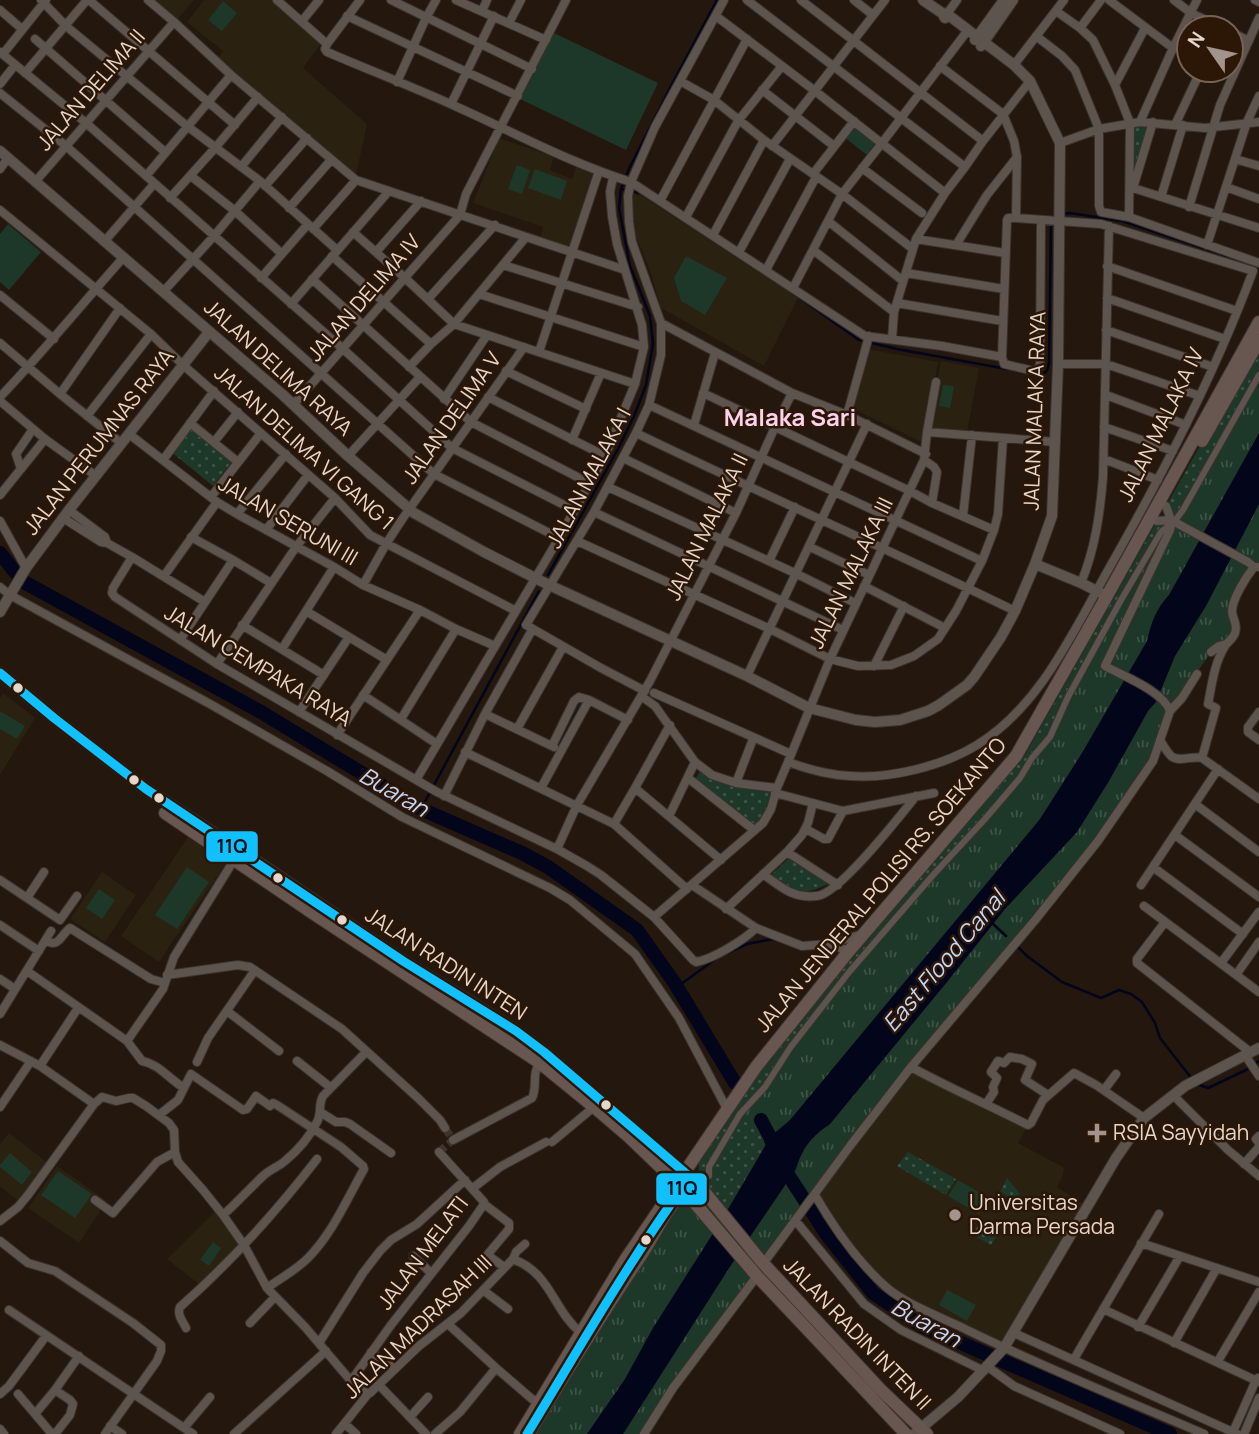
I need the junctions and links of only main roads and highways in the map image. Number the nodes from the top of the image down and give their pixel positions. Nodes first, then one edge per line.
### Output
1 (1259, 322) edge
2 (1259, 341) edge
3 (0, 673) edge
4 (0, 683) edge
5 (316, 909) junction
6 (860, 939) junction
7 (759, 1077) junction
8 (733, 1108) junction
9 (685, 1188) junction
10 (758, 1267) junction
11 (920, 1432) edge
12 (520, 1434) edge
13 (529, 1434) edge
14 (906, 1434) edge

1 - 6 main road, JALAN JENDERAL POLISI RS. SOEKANTO
2 - 6 main road, JALAN JENDERAL POLISI RS. SOEKANTO
3 - 5 main road, JALAN RADIN INTEN
4 - 5 main road, JALAN RADIN INTEN
5 - 9 main road, JALAN RADIN INTEN
5 - 9 main road, JALAN RADIN INTEN
6 - 7 main road, JALAN JENDERAL POLISI RS. SOEKANTO
6 - 7 main road, JALAN JENDERAL POLISI RS. SOEKANTO
7 - 8 main road, JALAN JENDERAL POLISI RS. SOEKANTO
8 - 9 main road, JALAN JENDERAL POLISI RS. SOEKANTO
8 - 9 main road, JALAN JENDERAL POLISI RS. SOEKANTO
9 - 10 main road
9 - 10 main road
9 - 12 main road
9 - 13 main road
10 - 11 main road, JALAN RADIN INTEN II
10 - 14 main road, JALAN RADIN INTEN II

